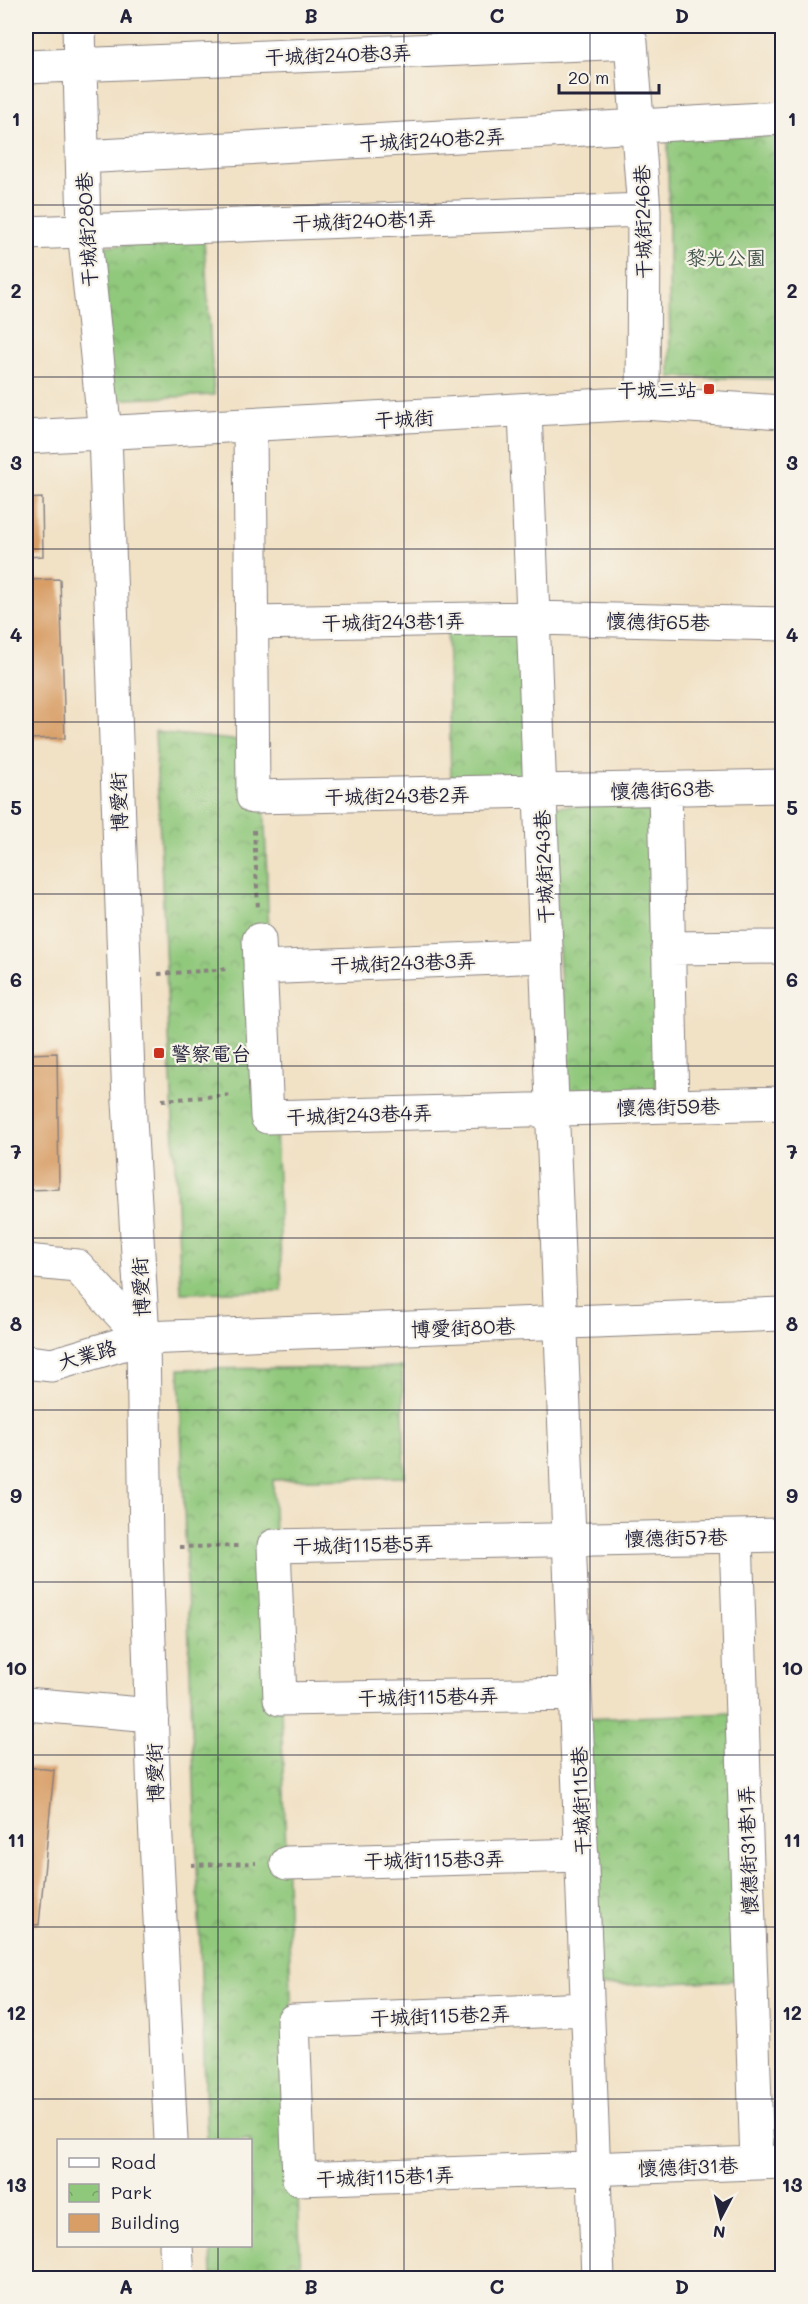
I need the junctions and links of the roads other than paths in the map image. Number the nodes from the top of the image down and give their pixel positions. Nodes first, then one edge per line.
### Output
1 (79, 26) edge
2 (354, 39) edge
3 (632, 42) joint
4 (80, 65) junction
5 (26, 67) edge
6 (783, 118) edge
7 (639, 128) junction
8 (82, 157) junction
9 (644, 210) junction
10 (84, 230) junction
11 (26, 233) edge
12 (643, 404) junction
13 (525, 411) junction
14 (783, 412) edge
15 (250, 426) junction
16 (105, 434) junction
17 (26, 437) edge
18 (534, 618) junction
19 (251, 623) junction
20 (783, 624) edge
21 (783, 786) edge
22 (665, 789) junction
23 (541, 792) junction
24 (783, 947) edge
25 (668, 948) junction
26 (259, 954) joint
27 (546, 956) junction
28 (783, 1103) edge
29 (672, 1105) junction
30 (554, 1109) junction
31 (26, 1261) edge
32 (783, 1314) edge
33 (562, 1323) junction
34 (143, 1338) junction
35 (26, 1362) edge
36 (783, 1535) edge
37 (736, 1537) junction
38 (570, 1538) junction
39 (575, 1694) junction
40 (280, 1699) joint
41 (26, 1704) edge
42 (152, 1715) junction
43 (582, 1855) junction
44 (286, 1863) road end
45 (588, 2009) junction
46 (293, 2021) joint
47 (171, 2139) edge
48 (770, 2163) edge
49 (593, 2169) junction
50 (176, 2247) edge
51 (178, 2278) edge
52 (598, 2278) edge

1 - 4 street, 干城街280巷
2 - 3 street, 干城街240巷3弄
2 - 4 street, 干城街240巷3弄
3 - 7 street, 干城街246巷
4 - 5 street, 干城街240巷3弄
4 - 8 street, 干城街280巷
6 - 7 street, 干城街240巷2弄
7 - 8 street, 干城街240巷2弄
7 - 9 street, 干城街246巷
8 - 10 street, 干城街280巷
9 - 10 street, 干城街240巷1弄
9 - 12 street, 干城街246巷
10 - 11 street, 干城街240巷1弄
10 - 16 street, 干城街280巷
12 - 13 street, 干城街
12 - 14 street, 干城街
13 - 15 street, 干城街
13 - 18 street, 干城街243巷
15 - 16 street, 干城街
15 - 19 street
16 - 17 street, 干城街
16 - 34 street, 博愛街
18 - 19 street, 干城街243巷1弄
18 - 20 street, 懷德街65巷
18 - 23 street, 干城街243巷
19 - 23 street, 干城街243巷2弄
21 - 22 street, 懷德街63巷
22 - 23 street, 懷德街63巷
22 - 25 street
23 - 27 street, 干城街243巷
24 - 25 street
25 - 29 street
26 - 27 street, 干城街243巷3弄
26 - 30 street, 干城街243巷4弄
27 - 30 street, 干城街243巷
28 - 29 street, 懷德街59巷
29 - 30 street, 懷德街59巷
30 - 33 street, 干城街243巷
31 - 34 street, 大業路
32 - 33 street, 博愛街80巷
33 - 34 street, 博愛街80巷
33 - 38 street, 干城街115巷
34 - 35 street, 大業路
34 - 42 street, 博愛街
36 - 37 street, 懷德街57巷
37 - 38 street, 懷德街57巷
37 - 48 street, 懷德街31巷1弄
38 - 39 street, 干城街115巷
38 - 40 street, 干城街115巷5弄
39 - 40 street, 干城街115巷4弄
39 - 43 street, 干城街115巷
41 - 42 street
42 - 47 street, 博愛街
43 - 44 street, 干城街115巷3弄
43 - 45 street, 干城街115巷
45 - 46 street, 干城街115巷2弄
45 - 49 street, 干城街115巷
46 - 49 street, 干城街115巷1弄
48 - 49 street, 懷德街31巷
49 - 52 street, 干城街115巷
50 - 51 street

